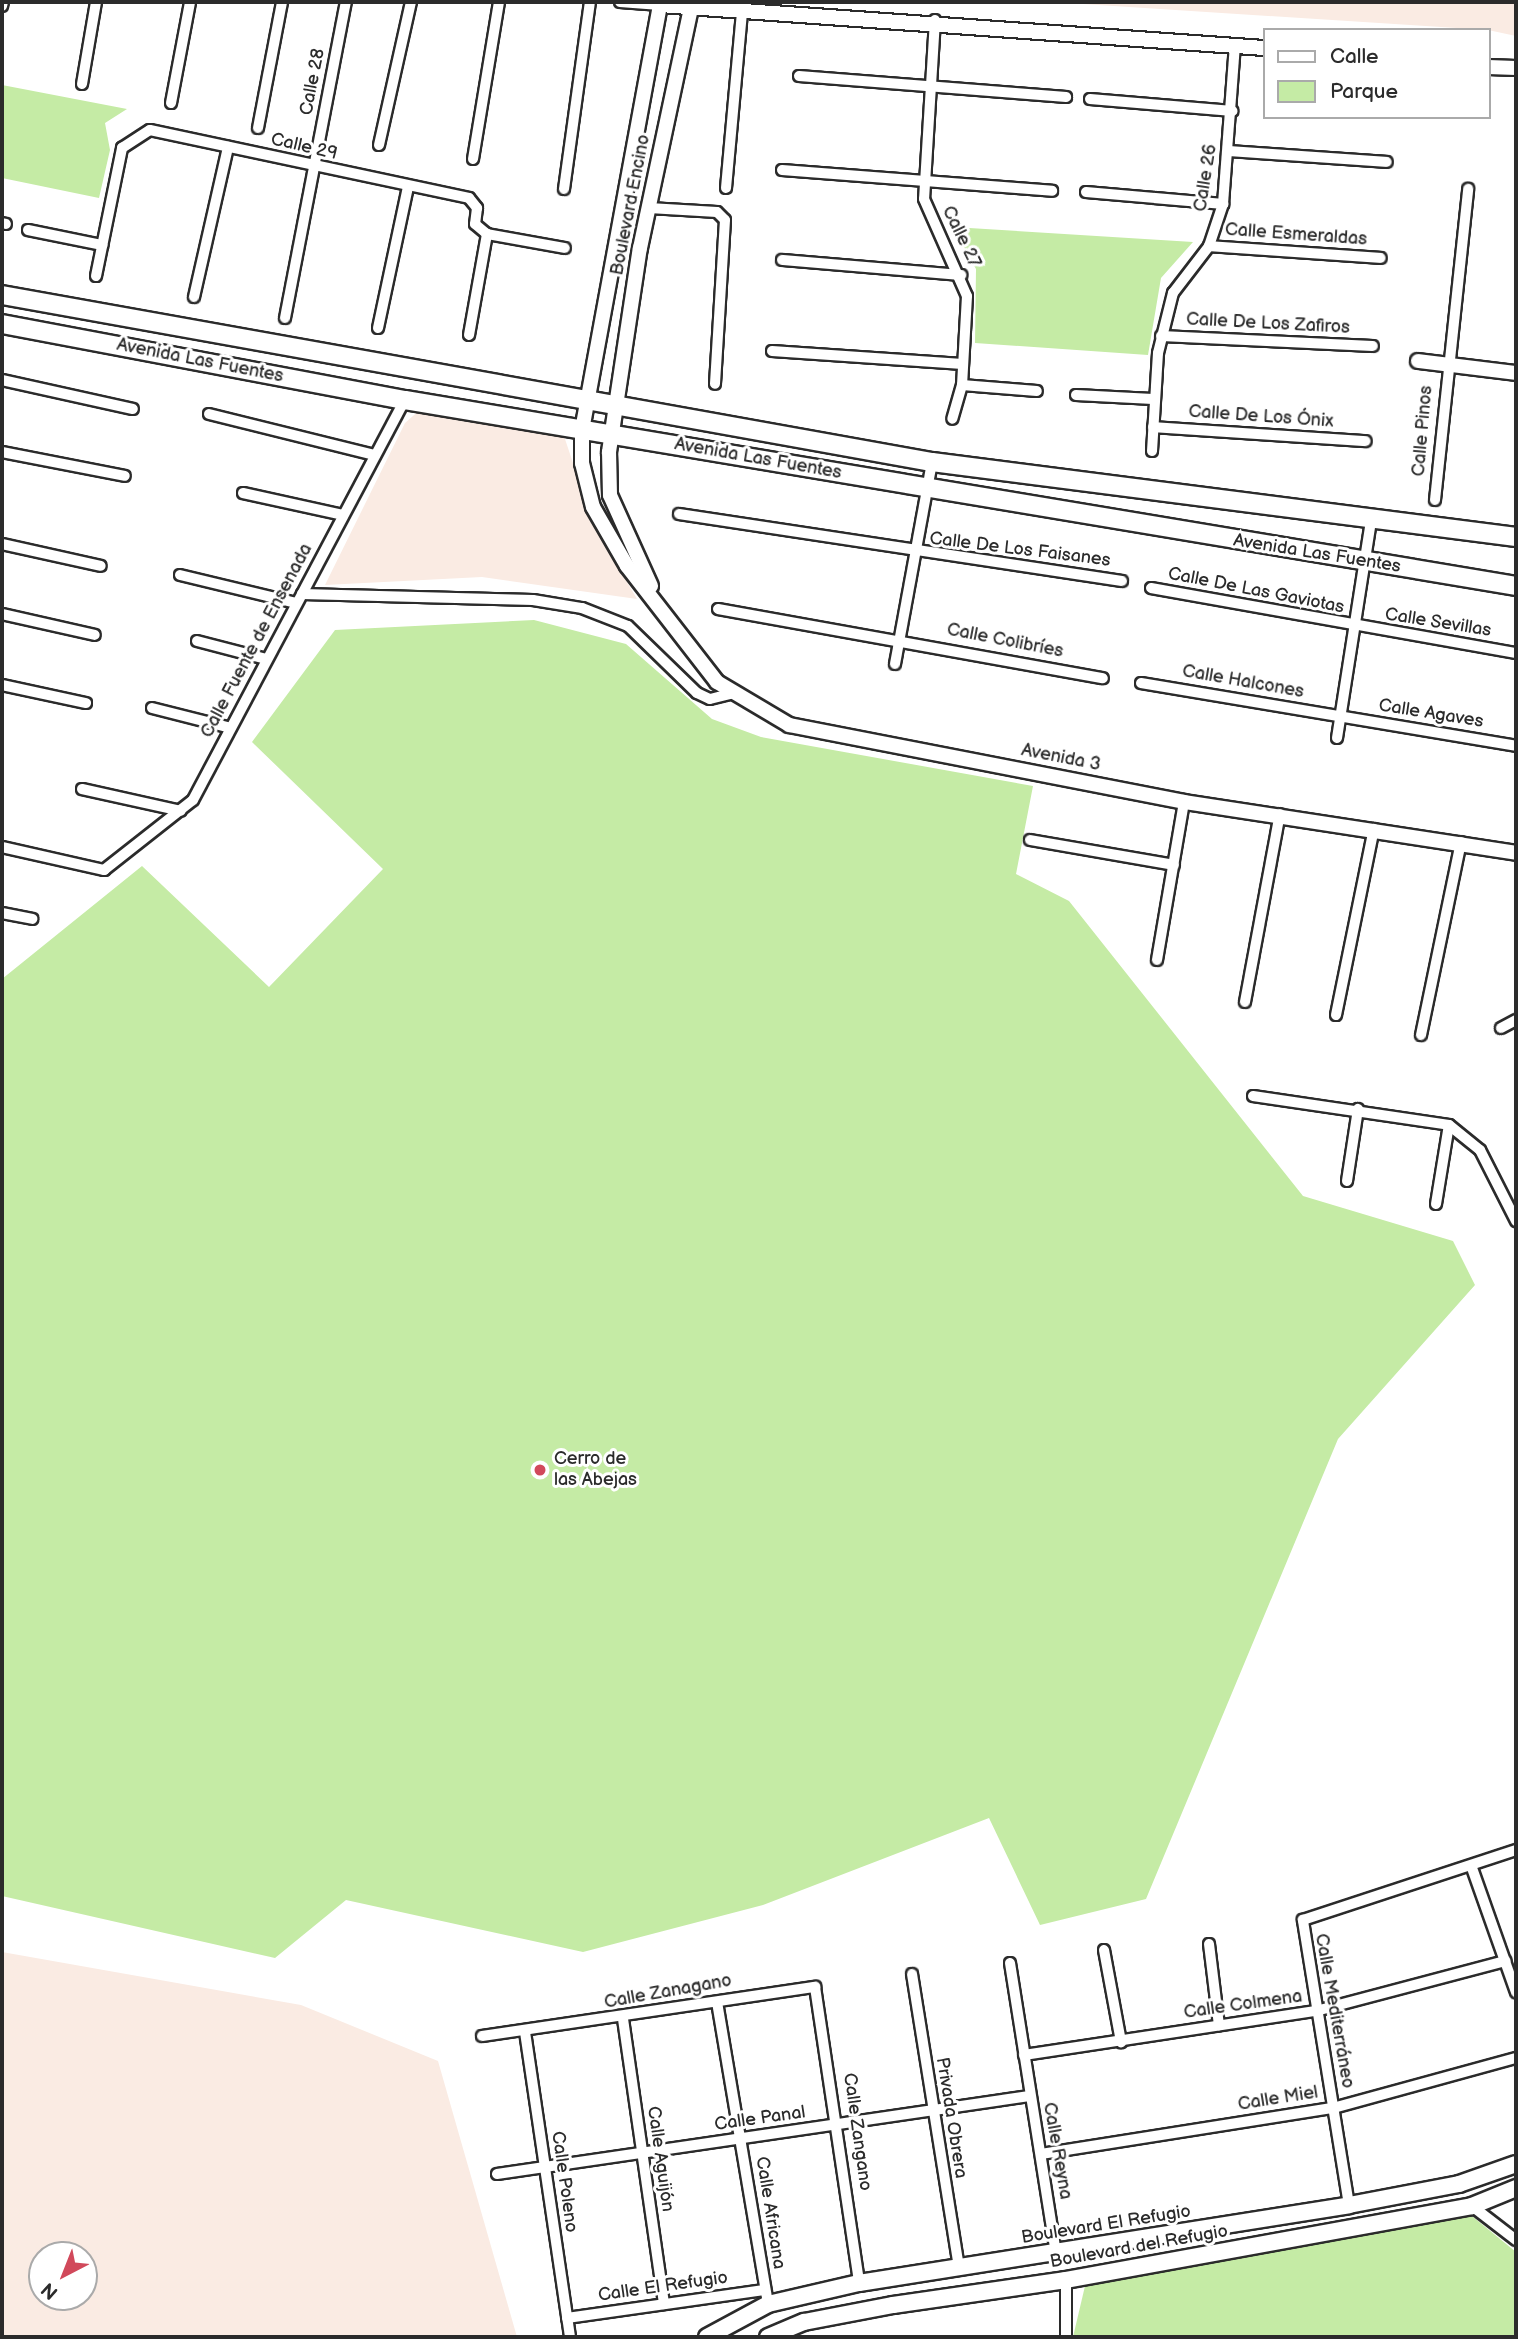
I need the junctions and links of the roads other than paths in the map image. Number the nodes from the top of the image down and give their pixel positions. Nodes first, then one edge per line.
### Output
1 (96, 2) edge
2 (190, 2) edge
3 (282, 2) edge
4 (346, 2) edge
5 (411, 2) edge
6 (499, 2) edge
7 (590, 2) edge
8 (620, 2) edge
9 (660, 5) junction
10 (691, 9) junction
11 (742, 13) junction
12 (935, 20) junction
13 (1235, 44) junction
14 (1262, 48) edge
15 (1490, 67) edge
16 (1516, 68) edge
17 (799, 76) dead end
18 (82, 84) dead end
19 (932, 85) junction
20 (1066, 97) dead end
21 (1090, 99) dead end
22 (171, 103) dead end
23 (1232, 111) junction
24 (258, 128) dead end
25 (379, 145) dead end
26 (228, 148) junction
27 (1230, 151) junction
28 (473, 159) dead end
29 (1387, 162) dead end
30 (315, 168) junction
31 (782, 170) dead end
32 (922, 181) junction
33 (408, 187) junction
34 (726, 188) dead end
35 (564, 189) dead end
36 (1468, 189) dead end
37 (1052, 191) dead end
38 (1086, 192) dead end
39 (1223, 204) junction
40 (649, 208) junction
41 (29, 230) dead end
42 (487, 234) junction
43 (102, 245) junction
44 (1209, 246) junction
45 (565, 247) dead end
46 (1381, 258) dead end
47 (782, 260) dead end
48 (961, 275) junction
49 (96, 276) dead end
50 (2, 295) edge
51 (194, 297) dead end
52 (285, 317) dead end
53 (2, 324) edge
54 (378, 328) dead end
55 (469, 335) dead end
56 (1161, 336) junction
57 (1373, 346) dead end
58 (772, 351) dead end
59 (1419, 361) dead end
60 (962, 364) junction
61 (1447, 365) junction
62 (1516, 373) edge
63 (2, 380) edge
64 (715, 384) dead end
65 (962, 385) junction
66 (1037, 391) dead end
67 (1076, 395) dead end
68 (1153, 399) junction
69 (405, 400) junction
70 (587, 405) junction
71 (133, 409) dead end
72 (615, 409) junction
73 (209, 414) dead end
74 (952, 419) dead end
75 (1153, 427) junction
76 (582, 429) junction
77 (611, 433) junction
78 (1366, 441) dead end
79 (2, 452) edge
80 (1152, 452) dead end
81 (375, 455) junction
82 (932, 462) junction
83 (125, 476) dead end
84 (928, 489) junction
85 (243, 493) dead end
86 (1435, 500) dead end
87 (616, 512) junction
88 (678, 514) dead end
89 (344, 515) junction
90 (600, 519) junction
91 (1371, 522) junction
92 (1516, 537) edge
93 (2, 544) edge
94 (914, 554) junction
95 (1367, 562) junction
96 (101, 566) dead end
97 (180, 575) dead end
98 (1122, 581) dead end
99 (1516, 586) edge
100 (1151, 588) dead end
101 (654, 594) junction
102 (299, 599) junction
103 (718, 609) dead end
104 (2, 614) edge
105 (1354, 628) junction
106 (94, 635) dead end
107 (900, 639) junction
108 (197, 641) dead end
109 (1516, 653) edge
110 (266, 659) junction
111 (895, 664) dead end
112 (1103, 678) dead end
113 (1141, 683) dead end
114 (2, 685) edge
115 (730, 694) junction
116 (86, 703) dead end
117 (152, 708) dead end
118 (1340, 716) junction
119 (231, 728) junction
120 (1337, 738) dead end
121 (1516, 746) edge
122 (82, 789) dead end
123 (1184, 802) junction
124 (181, 811) junction
125 (1280, 814) junction
126 (1374, 829) junction
127 (1030, 840) dead end
128 (1461, 842) junction
129 (2, 847) edge
130 (1516, 853) edge
131 (1174, 865) junction
132 (2, 913) edge
133 (32, 919) dead end
134 (1157, 960) dead end
135 (1245, 1002) dead end
136 (1336, 1015) dead end
137 (1516, 1020) edge
138 (1500, 1028) dead end
139 (1421, 1034) dead end
140 (1253, 1096) dead end
141 (1358, 1110) junction
142 (1449, 1125) junction
143 (1347, 1181) dead end
144 (1436, 1204) dead end
145 (1516, 1221) edge
146 (1516, 1850) edge
147 (1472, 1868) junction
148 (1209, 1944) dead end
149 (1104, 1950) dead end
150 (1505, 1961) junction
151 (1010, 1963) dead end
152 (912, 1974) dead end
153 (815, 1987) joint
154 (1516, 1992) edge
155 (717, 2002) junction
156 (1316, 2011) junction
157 (622, 2019) junction
158 (1219, 2025) junction
159 (525, 2032) junction
160 (482, 2036) dead end
161 (1121, 2042) junction
162 (1024, 2055) junction
163 (1516, 2058) edge
164 (1029, 2096) junction
165 (1334, 2108) junction
166 (932, 2111) junction
167 (838, 2125) junction
168 (741, 2140) junction
169 (642, 2154) junction
170 (1041, 2154) junction
171 (1516, 2164) edge
172 (544, 2169) junction
173 (497, 2174) dead end
174 (1516, 2188) edge
175 (1349, 2205) junction
176 (1472, 2206) junction
177 (1516, 2240) edge
178 (1056, 2254) junction
179 (959, 2266) junction
180 (1066, 2280) junction
181 (859, 2283) junction
182 (766, 2297) junction
183 (664, 2304) junction
184 (567, 2318) junction
185 (570, 2337) edge
186 (707, 2337) edge
187 (768, 2337) edge
188 (1066, 2337) edge

1 - 18 street
2 - 22 street
3 - 24 street
4 - 30 street, Calle 28
5 - 25 street
6 - 28 street
7 - 35 street
8 - 9 street
9 - 10 street
9 - 70 street, Boulevard Encino
10 - 11 street
10 - 40 street, Boulevard Encino
11 - 12 street
11 - 34 street
12 - 13 street
12 - 19 street, Calle 27
13 - 14 street
13 - 23 street, Calle 26
15 - 16 street
17 - 19 street
19 - 20 street
19 - 32 street, Calle 27
21 - 23 street
23 - 27 street, Calle 26
26 - 30 street, Calle 29
26 - 43 street, Calle 29
26 - 51 street
27 - 29 street
27 - 39 street, Calle 26
30 - 33 street, Calle 29
30 - 52 street, Calle 28
31 - 32 street
32 - 37 street
32 - 48 street, Calle 27
33 - 42 street, Calle 29
33 - 54 street
36 - 61 street, Calle Pinos
38 - 39 street
39 - 44 street, Calle 26
40 - 64 street
40 - 72 street, Boulevard Encino
41 - 43 street
42 - 45 street
42 - 55 street
43 - 49 street
44 - 46 street, Calle Esmeraldas
44 - 56 street, Calle 26
47 - 48 street
48 - 60 street, Calle 27
50 - 70 main road, Avenida Las Fuentes
53 - 69 main road, Avenida Las Fuentes
56 - 57 street, Calle De Los Zafiros
56 - 68 street, Calle 26
58 - 60 street
59 - 61 street
60 - 65 street, Calle 27
61 - 62 street
61 - 86 street, Calle Pinos
63 - 71 street
65 - 66 street
65 - 74 street, Calle 27
67 - 68 street
68 - 75 street, Calle 26
69 - 76 main road, Avenida Las Fuentes
69 - 81 street, Calle Fuente de Ensenada
70 - 72 main road, Avenida Las Fuentes
70 - 76 street, Avenida 3
72 - 77 street, Avenida 3
72 - 82 main road, Avenida Las Fuentes
73 - 81 street
75 - 78 street, Calle De Los Ónix
75 - 80 street, Calle 26
76 - 77 main road, Avenida Las Fuentes
76 - 90 street, Avenida 3
77 - 84 main road, Avenida Las Fuentes
77 - 87 street, Avenida 3
79 - 83 street
81 - 89 street, Calle Fuente de Ensenada
82 - 84 street
82 - 91 main road, Avenida Las Fuentes
84 - 94 street
84 - 95 main road, Avenida Las Fuentes
85 - 89 street
87 - 90 street
87 - 101 street, Avenida 3
88 - 94 street, Calle De Los Faisanes
89 - 102 street, Calle Fuente de Ensenada
90 - 101 street, Avenida 3
91 - 92 main road, Avenida Las Fuentes
91 - 95 street
93 - 96 street
94 - 98 street, Calle De Los Faisanes
94 - 107 street
95 - 99 main road, Avenida Las Fuentes
95 - 105 street
97 - 102 street
100 - 105 street, Calle De Las Gaviotas
101 - 115 street, Avenida 3
102 - 110 street, Calle Fuente de Ensenada
102 - 115 street
103 - 107 street, Calle Colibríes
104 - 106 street
105 - 109 street, Calle Sevillas
105 - 118 street
107 - 111 street
107 - 112 street, Calle Colibríes
108 - 110 street
110 - 119 street, Calle Fuente de Ensenada
113 - 118 street, Calle Halcones
114 - 116 street
115 - 123 street, Avenida 3
117 - 119 street
118 - 120 street
118 - 121 street, Calle Agaves
119 - 124 street, Calle Fuente de Ensenada
122 - 124 street
123 - 125 street, Avenida 3
123 - 131 street
124 - 129 street, Calle Fuente de Ensenada
125 - 126 street, Avenida 3
125 - 135 street
126 - 128 street, Avenida 3
126 - 136 street
127 - 131 street
128 - 130 street, Avenida 3
128 - 139 street
131 - 134 street
132 - 133 street
137 - 138 street
140 - 141 street
141 - 142 street
141 - 143 street
142 - 144 street
142 - 145 street
146 - 147 street, Calle Mediterráneo
147 - 150 street
147 - 156 street, Calle Mediterráneo
148 - 158 street
149 - 161 street
150 - 154 street
150 - 156 street, Calle Colmena
151 - 162 street, Calle Reyna
152 - 166 street, Privada Obrera
153 - 155 street, Calle Zanagano
153 - 167 street, Calle Zangano
155 - 157 street, Calle Zanagano
155 - 168 street, Calle Africana
156 - 158 street, Calle Colmena
156 - 165 street, Calle Mediterráneo
157 - 159 street, Calle Zanagano
157 - 169 street, Calle Aguijón
158 - 161 street, Calle Colmena
159 - 160 street, Calle Zanagano
159 - 172 street, Calle Poleno
161 - 162 street, Calle Colmena
162 - 164 street, Calle Reyna
163 - 165 street, Calle Miel
164 - 166 street, Calle Panal
164 - 170 street, Calle Reyna
165 - 170 street, Calle Miel
165 - 175 street, Calle Mediterráneo
166 - 167 street, Calle Panal
166 - 179 street, Privada Obrera
167 - 168 street, Calle Panal
167 - 181 street, Calle Zangano
168 - 169 street, Calle Panal
168 - 182 street, Calle Africana
169 - 172 street, Calle Panal
169 - 183 street, Calle Aguijón
170 - 178 street, Calle Reyna
171 - 175 main road, Boulevard El Refugio
172 - 173 street, Calle Panal
172 - 184 street, Calle Poleno
174 - 176 main road, Boulevard del Refugio
175 - 178 main road, Boulevard El Refugio
176 - 177 street
176 - 180 main road, Boulevard del Refugio
178 - 179 main road, Boulevard El Refugio
179 - 181 main road, Boulevard El Refugio
180 - 187 main road, Boulevard del Refugio
180 - 188 street
181 - 182 main road, Boulevard El Refugio
182 - 183 street, Calle El Refugio
182 - 186 main road, Boulevard El Refugio
183 - 184 street, Calle El Refugio
184 - 185 street, Calle Poleno

